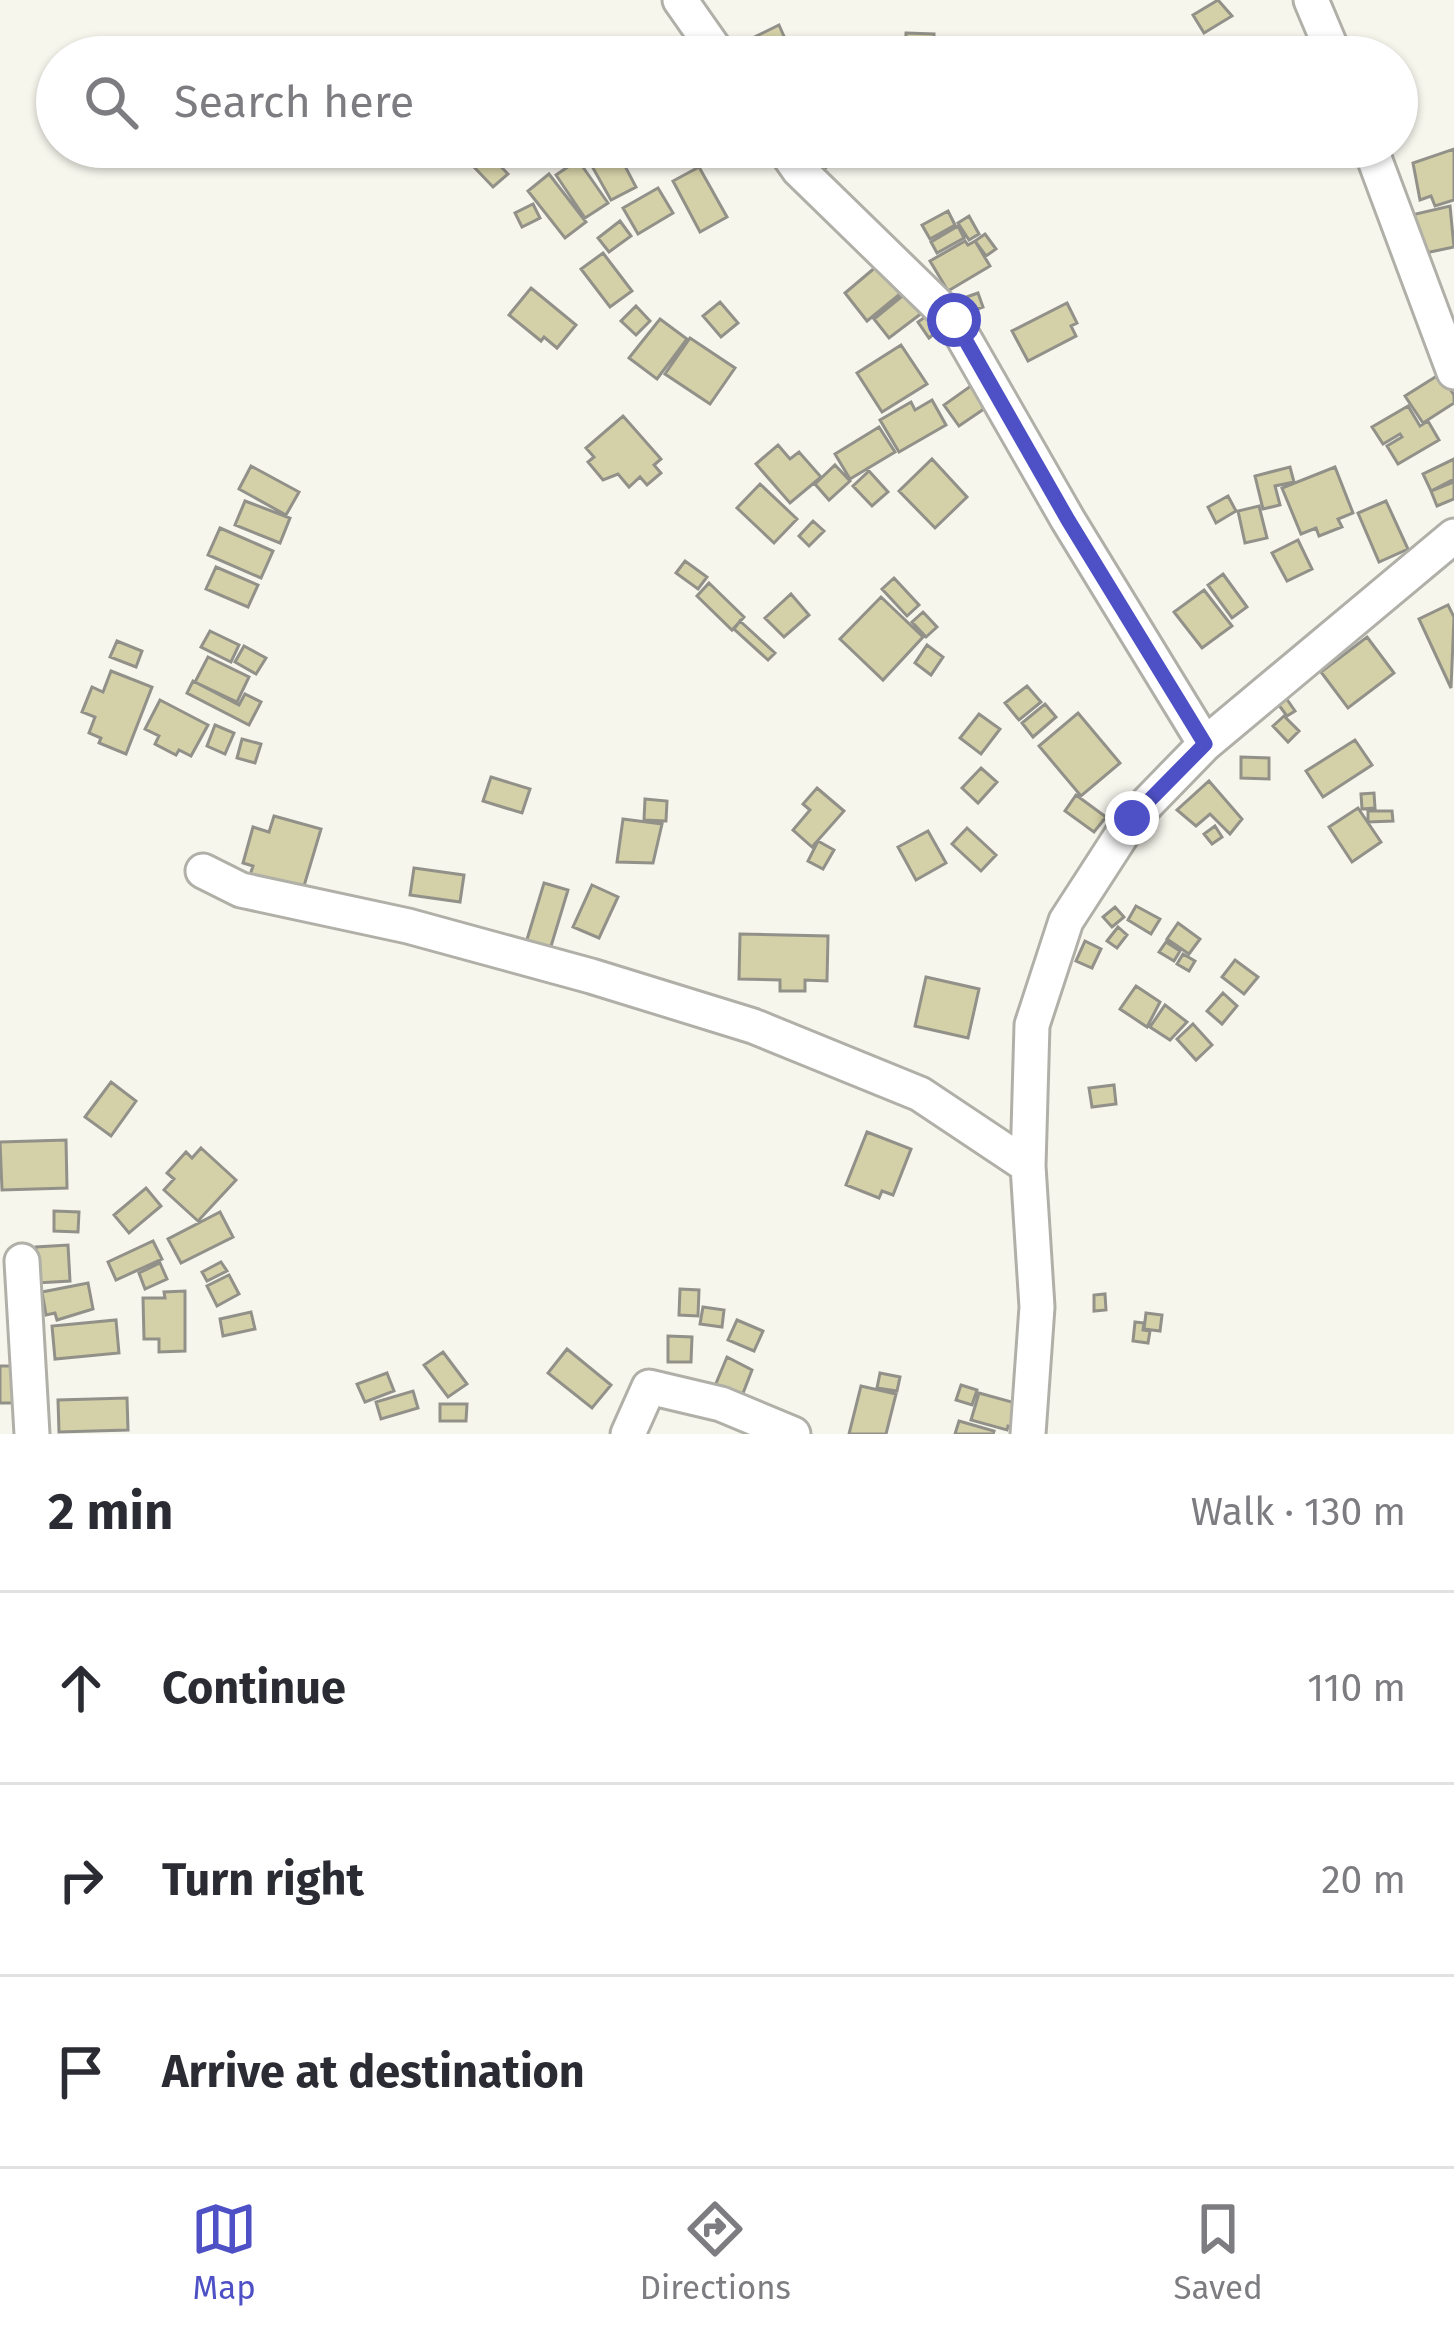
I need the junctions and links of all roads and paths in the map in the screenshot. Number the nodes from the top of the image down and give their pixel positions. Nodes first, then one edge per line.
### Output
1 (680, 0) edge
2 (1311, 0) edge
3 (705, 36) edge
4 (1326, 36) edge
5 (798, 168) edge
6 (1378, 168) edge
7 (1454, 372) edge
8 (1454, 536) edge
9 (1205, 744) junction
10 (203, 871) dead end
11 (1028, 1166) junction
12 (22, 1261) dead end
13 (32, 1434) edge
14 (628, 1434) edge
15 (793, 1434) edge
16 (1028, 1434) edge

1 - 3 street
2 - 4 street
5 - 9 street
6 - 7 street
8 - 9 street
9 - 11 street
10 - 11 street
11 - 16 street
12 - 13 street
14 - 15 street

